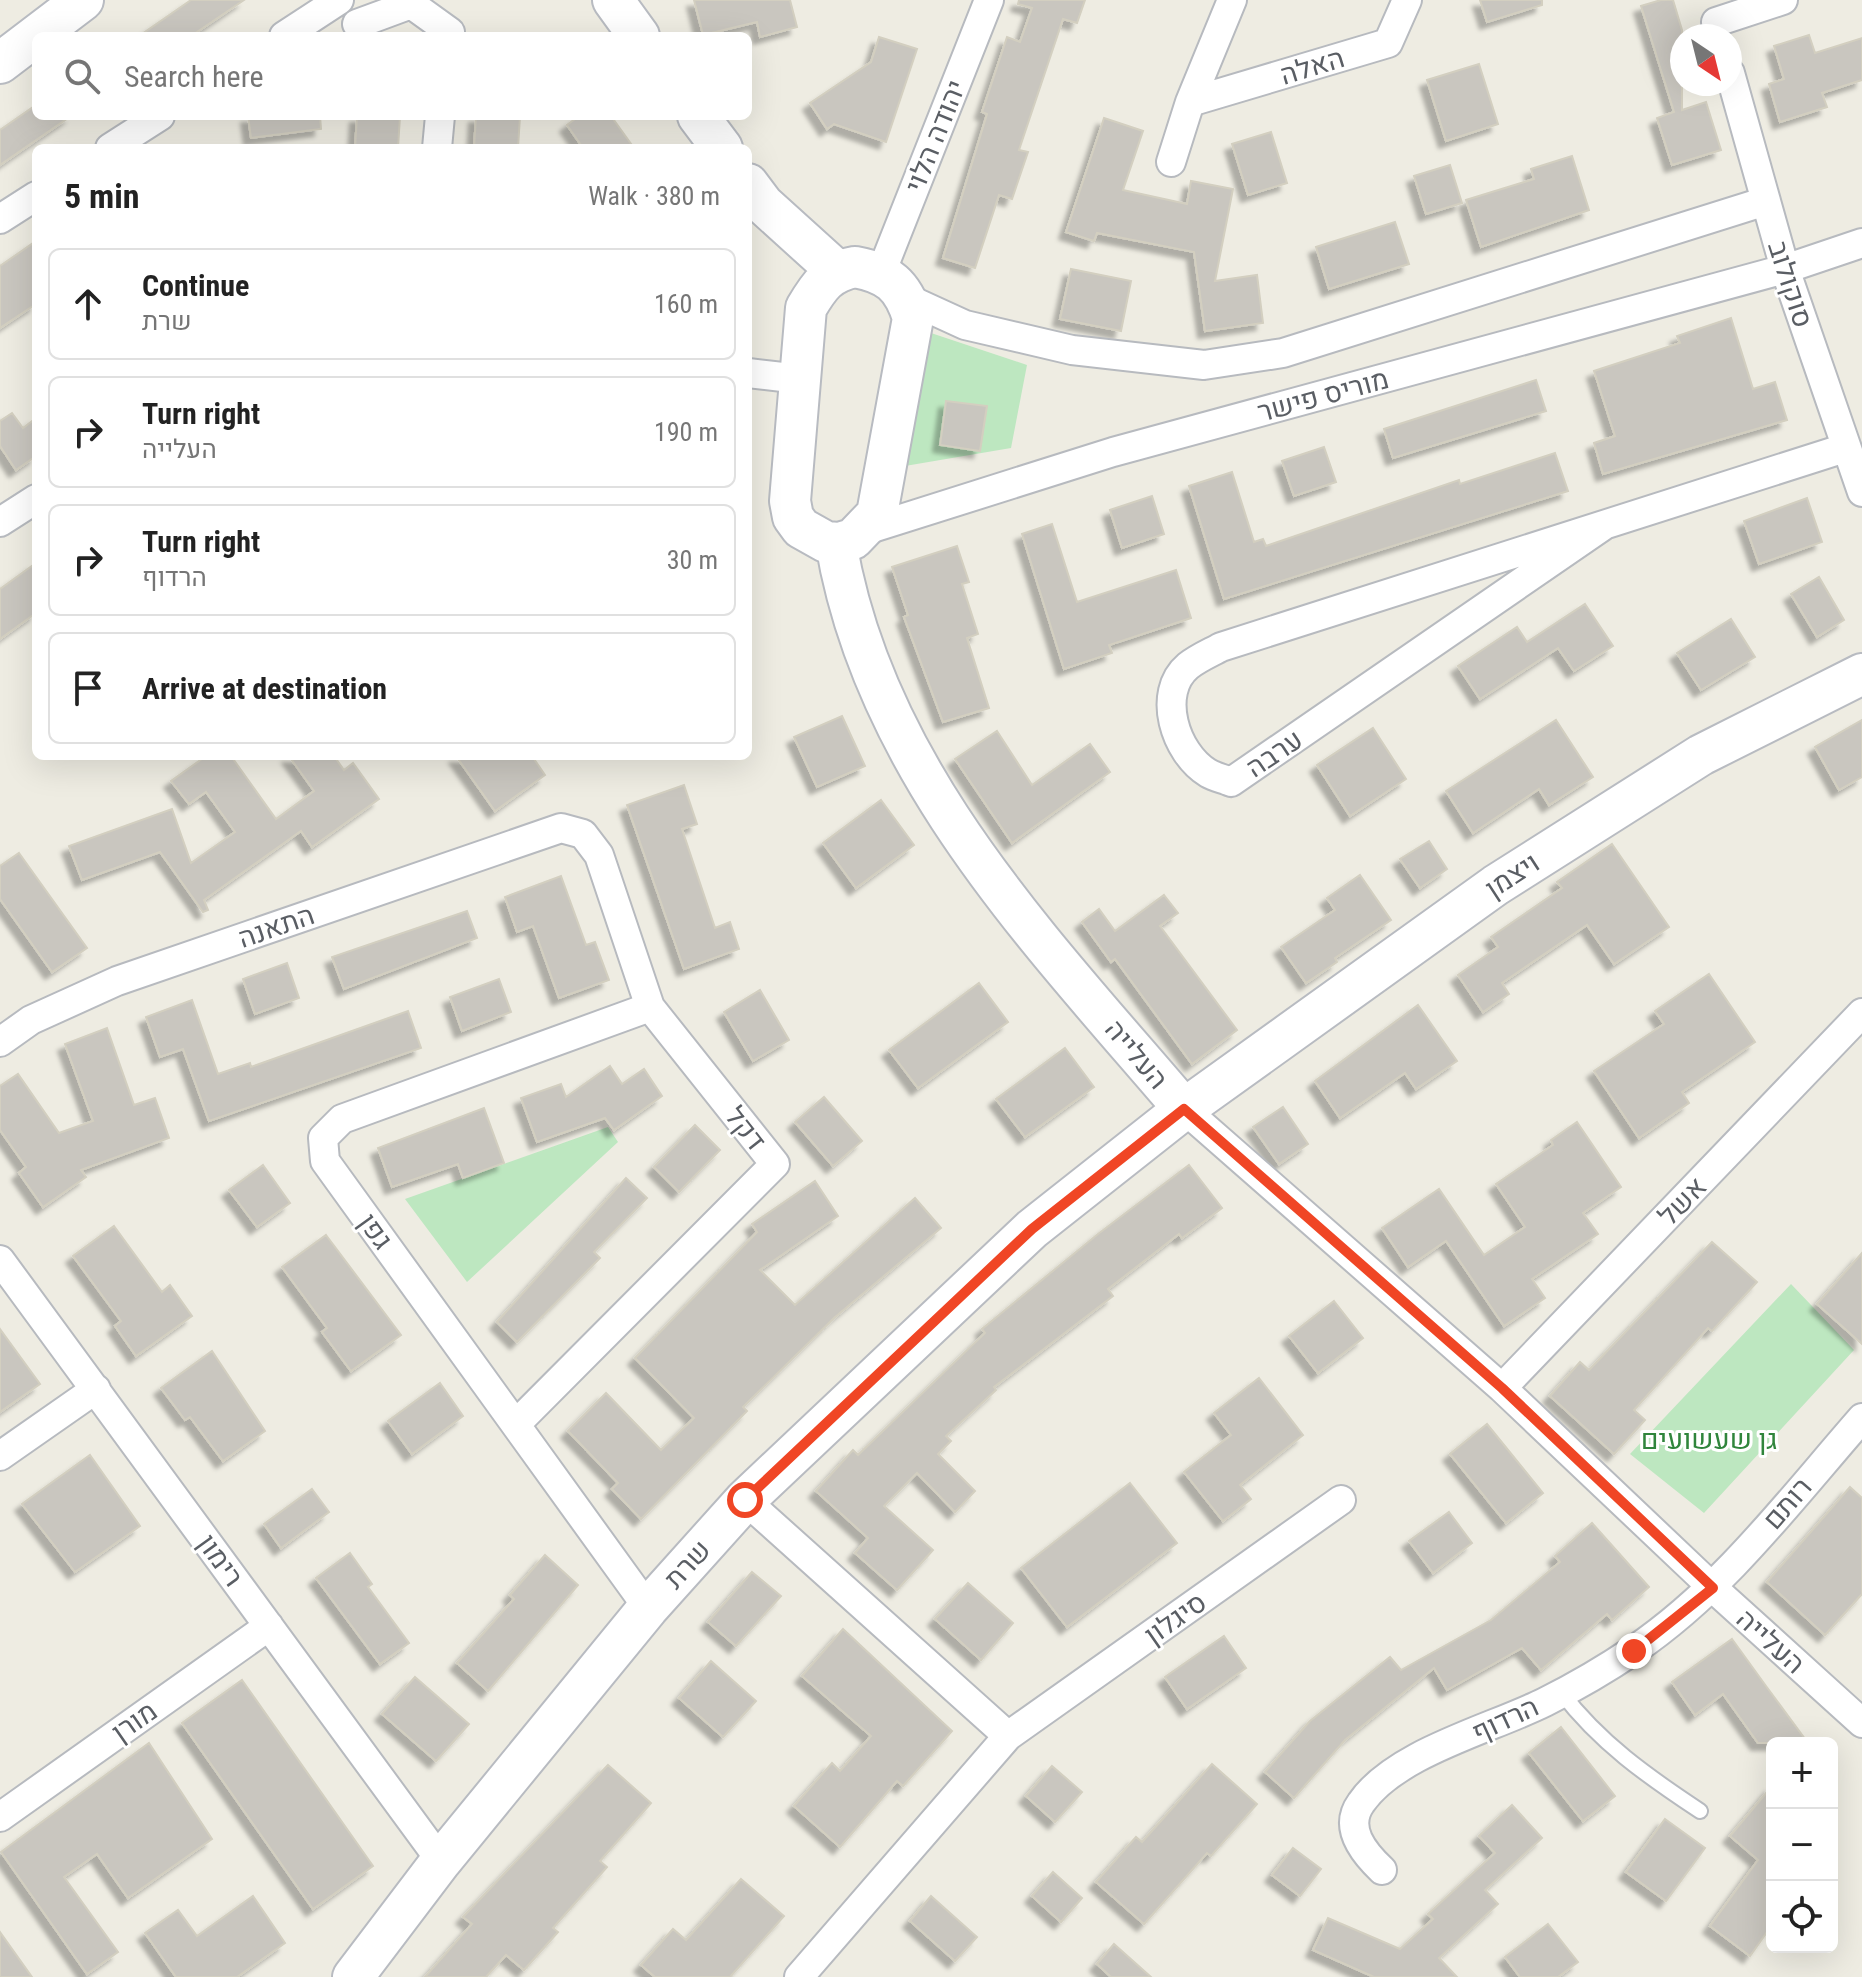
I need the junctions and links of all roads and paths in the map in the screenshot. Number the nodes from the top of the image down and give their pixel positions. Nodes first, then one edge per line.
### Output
1 (339, 0) edge
2 (613, 0) edge
3 (989, 0) edge
4 (1232, 0) edge
5 (1407, 0) edge
6 (1783, 0) edge
7 (65, 5) edge
8 (1715, 19) edge
9 (357, 24) dead end
10 (35, 32) edge
11 (290, 32) edge
12 (450, 32) edge
13 (636, 32) edge
14 (32, 34) edge
15 (0, 63) edge
16 (1736, 96) edge
17 (1190, 102) junction
18 (154, 120) edge
19 (440, 120) edge
20 (701, 120) edge
21 (116, 144) edge
22 (437, 144) edge
23 (719, 144) edge
24 (1171, 162) dead end
25 (752, 189) edge
26 (32, 199) edge
27 (1766, 201) junction
28 (0, 219) edge
29 (1862, 243) edge
30 (1785, 269) junction
31 (837, 271) junction
32 (894, 285) junction
33 (752, 373) edge
34 (800, 379) junction
35 (1845, 448) junction
36 (1862, 492) edge
37 (32, 502) edge
38 (0, 522) edge
39 (1603, 526) junction
40 (850, 537) junction
41 (1862, 674) edge
42 (561, 828) joint
43 (650, 1007) junction
44 (1862, 1013) edge
45 (0, 1042) edge
46 (1184, 1109) junction
47 (0, 1260) edge
48 (1502, 1388) junction
49 (96, 1389) junction
50 (1862, 1418) edge
51 (516, 1424) junction
52 (0, 1456) edge
53 (745, 1500) junction
54 (1341, 1500) dead end
55 (1713, 1588) junction
56 (648, 1608) junction
57 (269, 1626) junction
58 (1561, 1692) junction
59 (1862, 1723) edge
60 (1008, 1736) junction
61 (1700, 1811) dead end
62 (0, 1817) edge
63 (441, 1861) junction
64 (1382, 1870) dead end
65 (353, 1977) edge
66 (799, 1977) edge

1 - 11 street
2 - 13 street
3 - 32 street, יהודה הלוי
4 - 17 street
5 - 17 street, האלה
6 - 8 street
7 - 10 street
9 - 12 street
14 - 15 street
16 - 27 street, סוקולוב
17 - 24 street
18 - 21 street
19 - 22 street
20 - 23 street
25 - 31 street
26 - 28 street
27 - 30 street, סוקולוב
27 - 32 street, מוריס פישר
29 - 30 street, מוריס פישר
30 - 35 street, סוקולוב
30 - 40 street, מוריס פישר
31 - 32 street
31 - 34 street
32 - 40 street
33 - 34 street
34 - 40 street
35 - 36 street, סוקולוב
35 - 39 street, ערבה
37 - 38 street
39 - 39 street, ערבה
40 - 46 street, העלייה
41 - 46 street, ויצמן
42 - 43 street, דקל
42 - 45 street, התאנה
43 - 51 street, דקל
43 - 51 street, גפן
44 - 48 street, אשל
46 - 48 street, העלייה
46 - 53 street, שרת
47 - 49 street, רימון
48 - 55 street, העלייה
49 - 52 street
49 - 57 street, רימון
50 - 55 street, רותם
51 - 56 street, גפן
53 - 56 street, שרת
53 - 60 street
54 - 60 street, סיגלון
55 - 58 street, הרדוף
55 - 59 street, העלייה
56 - 63 street, שרת
57 - 62 street, מורן
57 - 63 street, רימון
58 - 61 lane
58 - 64 street, הרדוף
60 - 66 street, סיגלון
63 - 65 street, שרת

